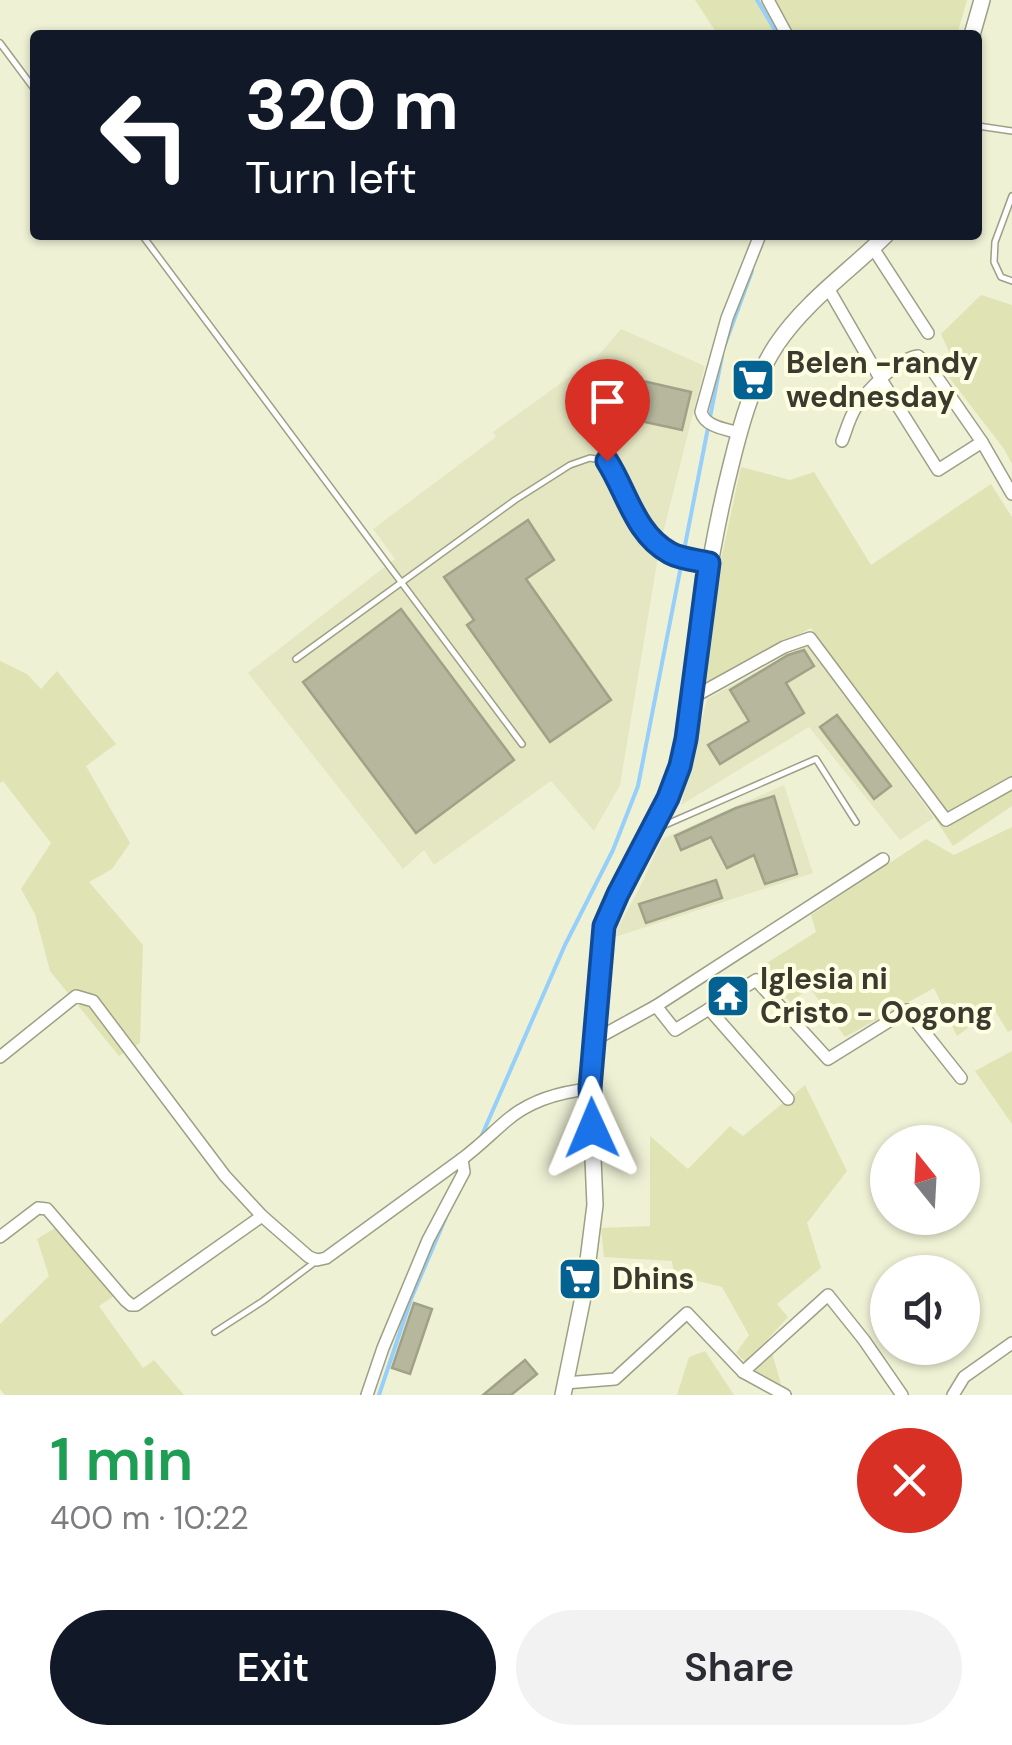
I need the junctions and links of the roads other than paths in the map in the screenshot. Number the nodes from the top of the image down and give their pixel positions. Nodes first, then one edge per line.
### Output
1 (768, 0) edge
2 (982, 0) edge
3 (784, 30) edge
4 (973, 30) edge
5 (0, 43) edge
6 (30, 83) edge
7 (982, 126) edge
8 (1012, 130) edge
9 (1012, 196) edge
10 (146, 240) edge
11 (758, 240) edge
12 (881, 240) edge
13 (873, 248) junction
14 (1012, 281) edge
15 (828, 288) junction
16 (928, 333) dead end
17 (880, 380) junction
18 (739, 433) junction
19 (842, 441) dead end
20 (982, 442) junction
21 (1012, 494) edge
22 (709, 563) junction
23 (402, 582) junction
24 (296, 659) dead end
25 (690, 699) junction
26 (522, 744) dead end
27 (1012, 784) edge
28 (856, 822) dead end
29 (652, 831) junction
30 (883, 859) dead end
31 (656, 1006) junction
32 (709, 1009) junction
33 (594, 1040) junction
34 (0, 1057) edge
35 (961, 1078) dead end
36 (590, 1088) junction
37 (788, 1098) dead end
38 (464, 1157) junction
39 (262, 1216) junction
40 (0, 1238) edge
41 (317, 1260) junction
42 (215, 1332) dead end
43 (1012, 1343) edge
44 (743, 1372) junction
45 (564, 1389) edge
46 (367, 1395) edge
47 (786, 1395) edge
48 (902, 1395) edge
49 (953, 1395) edge

1 - 3 street
2 - 4 main road
5 - 6 lane
7 - 8 lane
9 - 14 lane
10 - 23 lane
11 - 18 street
12 - 13 main road
13 - 15 main road
13 - 16 street
15 - 17 street
15 - 18 main road
17 - 19 street
17 - 20 street
17 - 20 street
18 - 22 main road
20 - 21 street
22 - 23 lane
22 - 25 main road
23 - 24 lane
23 - 26 lane
25 - 27 street
25 - 29 main road
28 - 29 lane
29 - 33 main road
30 - 31 street
31 - 32 street
31 - 33 street
32 - 35 street
32 - 37 street
33 - 36 main road
34 - 39 street
36 - 38 street
36 - 45 main road
38 - 41 street
38 - 46 street
39 - 40 street
39 - 41 street
41 - 42 lane
43 - 49 street
44 - 45 street
44 - 47 street
44 - 48 street

